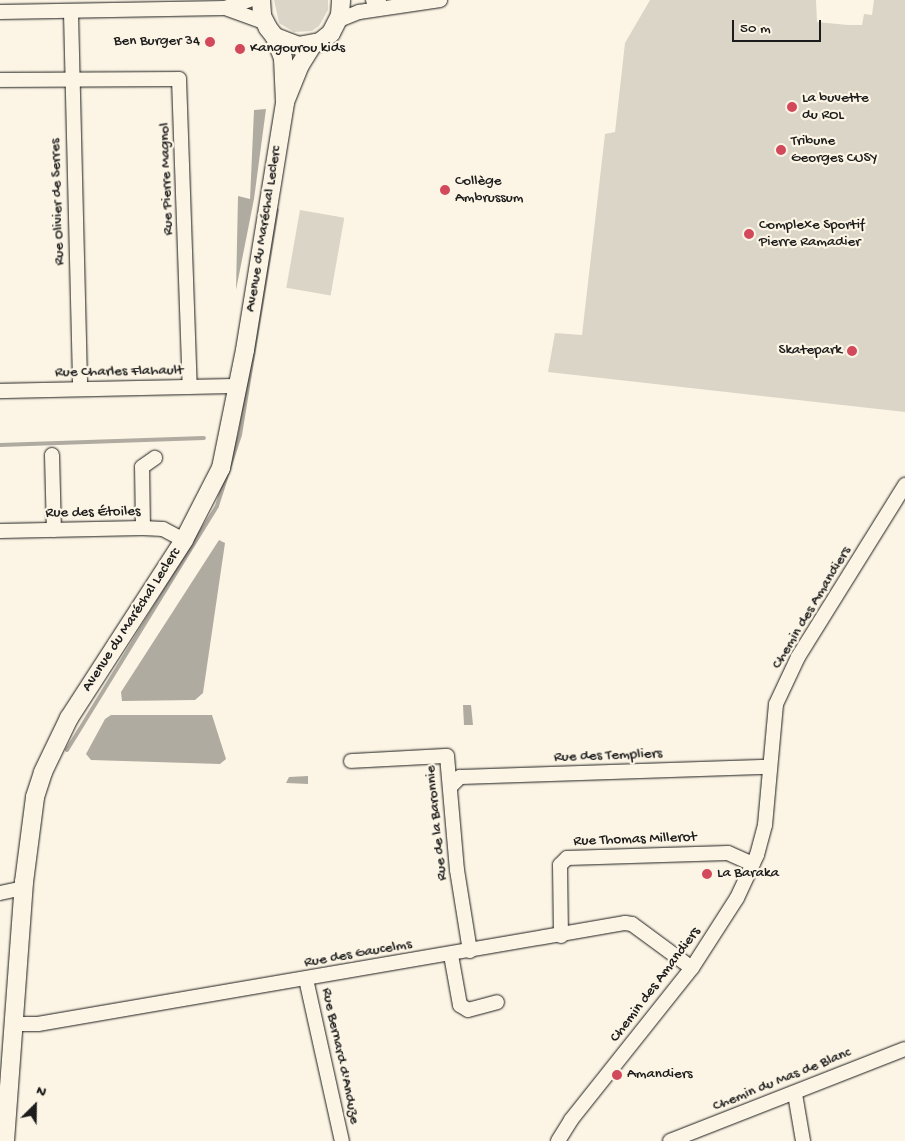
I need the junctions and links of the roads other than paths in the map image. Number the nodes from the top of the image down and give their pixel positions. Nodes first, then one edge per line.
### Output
1 (250, 0) edge
2 (261, 0) edge
3 (341, 0) edge
4 (373, 0) edge
5 (379, 0) edge
6 (440, 0) edge
7 (226, 8) junction
8 (0, 12) edge
9 (71, 13) junction
10 (339, 20) junction
11 (264, 22) junction
12 (275, 37) junction
13 (313, 44) junction
14 (71, 79) junction
15 (0, 80) edge
16 (285, 102) junction
17 (238, 386) junction
18 (190, 387) junction
19 (80, 389) junction
20 (0, 391) edge
21 (52, 455) dead end
22 (155, 458) dead end
23 (905, 485) edge
24 (144, 528) junction
25 (54, 530) junction
26 (0, 531) edge
27 (184, 540) junction
28 (351, 761) dead end
29 (769, 767) junction
30 (451, 786) junction
31 (753, 864) junction
32 (23, 888) junction
33 (0, 893) edge
34 (561, 936) junction
35 (470, 951) junction
36 (451, 954) junction
37 (692, 968) junction
38 (306, 979) junction
39 (496, 1002) dead end
40 (15, 1024) junction
41 (905, 1049) edge
42 (4, 1094) edge
43 (795, 1094) junction
44 (5, 1141) edge
45 (342, 1141) edge
46 (558, 1141) edge
47 (670, 1141) edge
48 (803, 1141) edge

1 - 7 street
2 - 11 main road
3 - 10 main road
4 - 5 street
6 - 10 street
7 - 9 street
7 - 11 street
8 - 9 street
9 - 14 street, Rue Olivier de Serres
10 - 13 main road
11 - 12 main road, Avenue du Maréchal Leclerc
12 - 13 main road
12 - 16 main road, Avenue du Maréchal Leclerc
13 - 16 main road, Avenue du Maréchal Leclerc
14 - 15 street, Rue Pierre Magnol
14 - 18 street, Rue Pierre Magnol
14 - 19 street, Rue Olivier de Serres
16 - 17 main road, Avenue du Maréchal Leclerc
17 - 18 street, Rue Charles Flahault
17 - 27 main road, Avenue du Maréchal Leclerc
18 - 19 street, Rue Charles Flahault
19 - 20 street, Rue Charles Flahault
21 - 25 street
22 - 24 street
23 - 29 street, Chemin des Amandiers
24 - 25 street, Rue des Étoiles
24 - 27 street, Rue des Étoiles
25 - 26 street, Rue des Étoiles
27 - 32 main road, Avenue du Maréchal Leclerc
28 - 30 street, Rue de la Baronnie
29 - 30 street, Rue des Templiers
29 - 31 street, Chemin des Amandiers
30 - 35 street, Rue de la Baronnie
31 - 34 street, Rue Thomas Millerot
31 - 37 street, Chemin des Amandiers
32 - 33 street
32 - 40 main road, Avenue du Maréchal Leclerc
34 - 35 street, Rue des Gaucelms
34 - 37 street, Rue des Gaucelms
35 - 36 street, Rue des Gaucelms
36 - 38 street, Rue des Gaucelms
36 - 39 street
37 - 46 street, Chemin des Amandiers
38 - 40 street, Rue des Gaucelms
38 - 45 street, Rue Bernard d'Anduze
40 - 42 main road, Avenue du Maréchal Leclerc
41 - 43 street, Chemin du Mas de Blanc
42 - 44 main road, Avenue du Maréchal Leclerc
43 - 47 street, Chemin du Mas de Blanc
43 - 48 street

